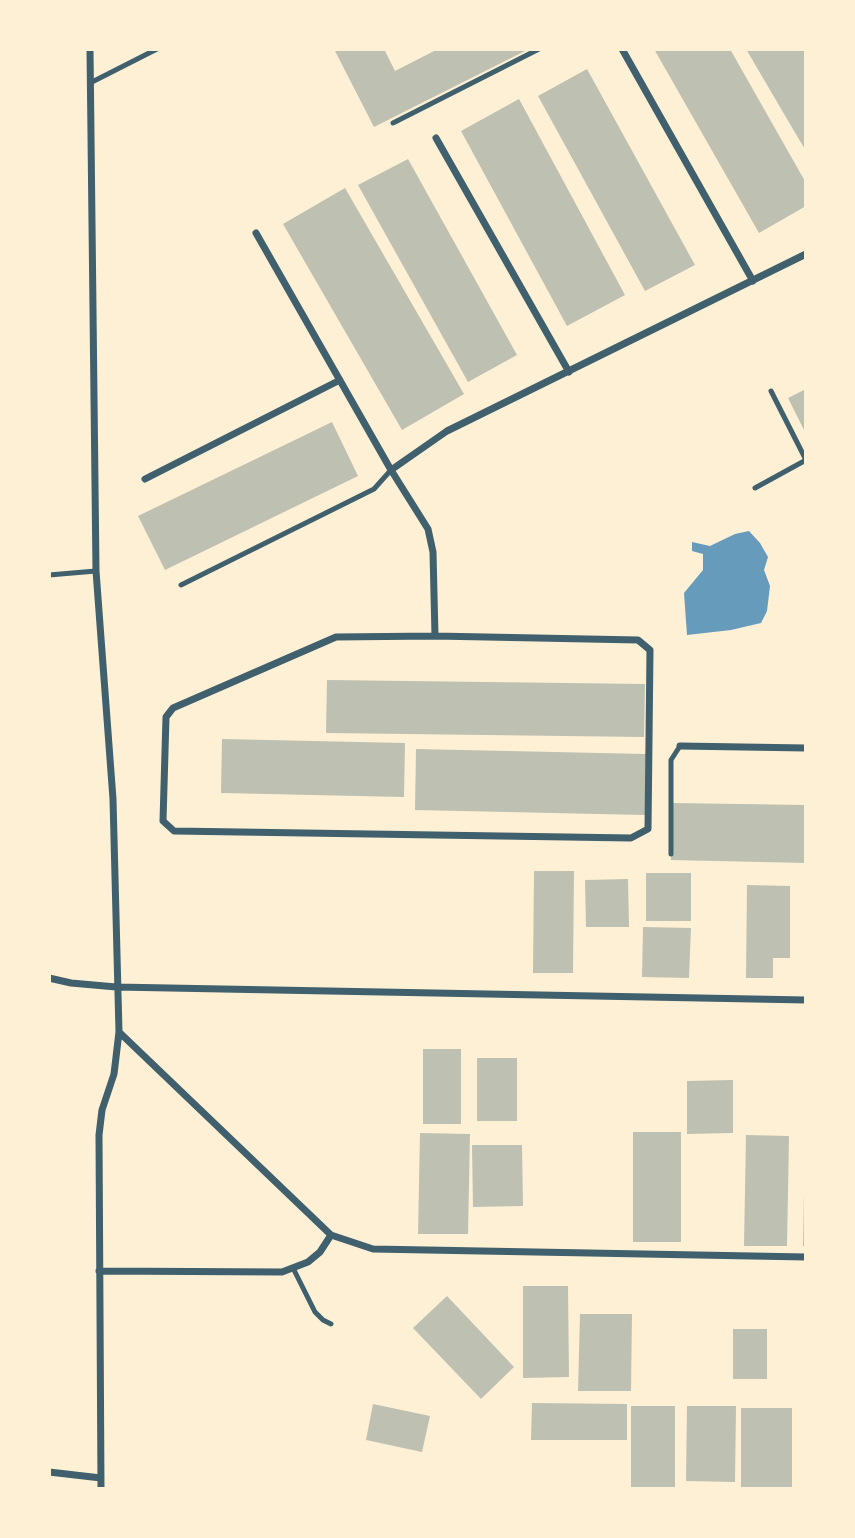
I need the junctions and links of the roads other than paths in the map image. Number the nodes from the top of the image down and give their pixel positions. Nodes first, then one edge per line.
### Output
1 (90, 49) edge
2 (157, 49) edge
3 (539, 49) edge
4 (622, 49) edge
5 (90, 83) junction
6 (393, 122) dead end
7 (436, 138) dead end
8 (256, 233) dead end
9 (806, 254) edge
10 (752, 281) junction
11 (569, 372) junction
12 (340, 380) junction
13 (771, 391) dead end
14 (806, 460) edge
15 (391, 470) junction
16 (145, 479) dead end
17 (755, 488) dead end
18 (96, 571) junction
19 (49, 575) edge
20 (181, 585) dead end
21 (435, 636) junction
22 (680, 746) joint
23 (806, 748) edge
24 (671, 854) dead end
25 (49, 978) edge
26 (116, 986) junction
27 (806, 1000) edge
28 (119, 1032) junction
29 (331, 1235) junction
30 (806, 1257) edge
31 (293, 1268) junction
32 (100, 1271) junction
33 (331, 1324) dead end
34 (49, 1472) edge
35 (101, 1478) junction
36 (101, 1489) edge

1 - 5 street
2 - 5 lane
3 - 6 lane
4 - 10 street
5 - 18 street
7 - 11 street
8 - 12 street
9 - 10 street
10 - 11 street
11 - 15 street
12 - 15 street
12 - 16 street
13 - 14 lane
14 - 17 lane
15 - 20 lane
15 - 21 street
18 - 19 lane
18 - 26 street
21 - 21 street
22 - 23 street
22 - 24 lane
25 - 26 street
26 - 27 street
26 - 28 street
28 - 29 street
28 - 32 street
29 - 30 street
29 - 31 street
31 - 32 street
31 - 33 lane
32 - 35 street
34 - 35 street
35 - 36 street

